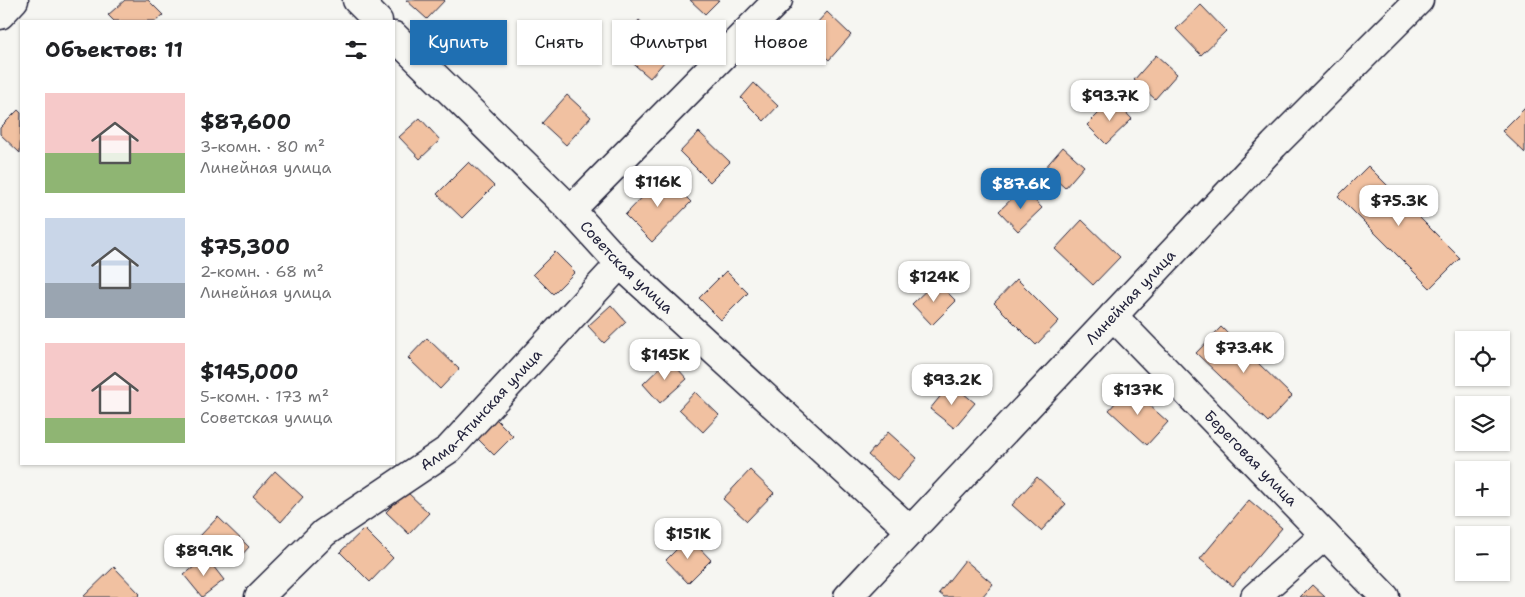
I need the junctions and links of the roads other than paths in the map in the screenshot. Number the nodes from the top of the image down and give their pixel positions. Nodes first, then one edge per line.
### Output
1 (14, 0) edge
2 (357, 0) edge
3 (778, 0) edge
4 (1419, 0) edge
5 (0, 15) edge
6 (377, 20) edge
7 (395, 37) edge
8 (571, 210) junction
9 (620, 264) junction
10 (1113, 316) junction
11 (911, 531) junction
12 (1325, 535) junction
13 (259, 597) edge
14 (848, 597) edge
15 (1255, 597) edge
16 (1385, 597) edge

1 - 5 street
2 - 6 street
3 - 8 street
4 - 10 street, Линейная улица
7 - 8 street, Советская улица
8 - 9 street, Советская улица
9 - 11 street, Советская улица
9 - 13 street, Алма-Атинская улица
10 - 11 street, Линейная улица
10 - 12 street, Береговая улица
11 - 14 street, Линейная улица
12 - 15 street
12 - 16 street, Береговая улица

